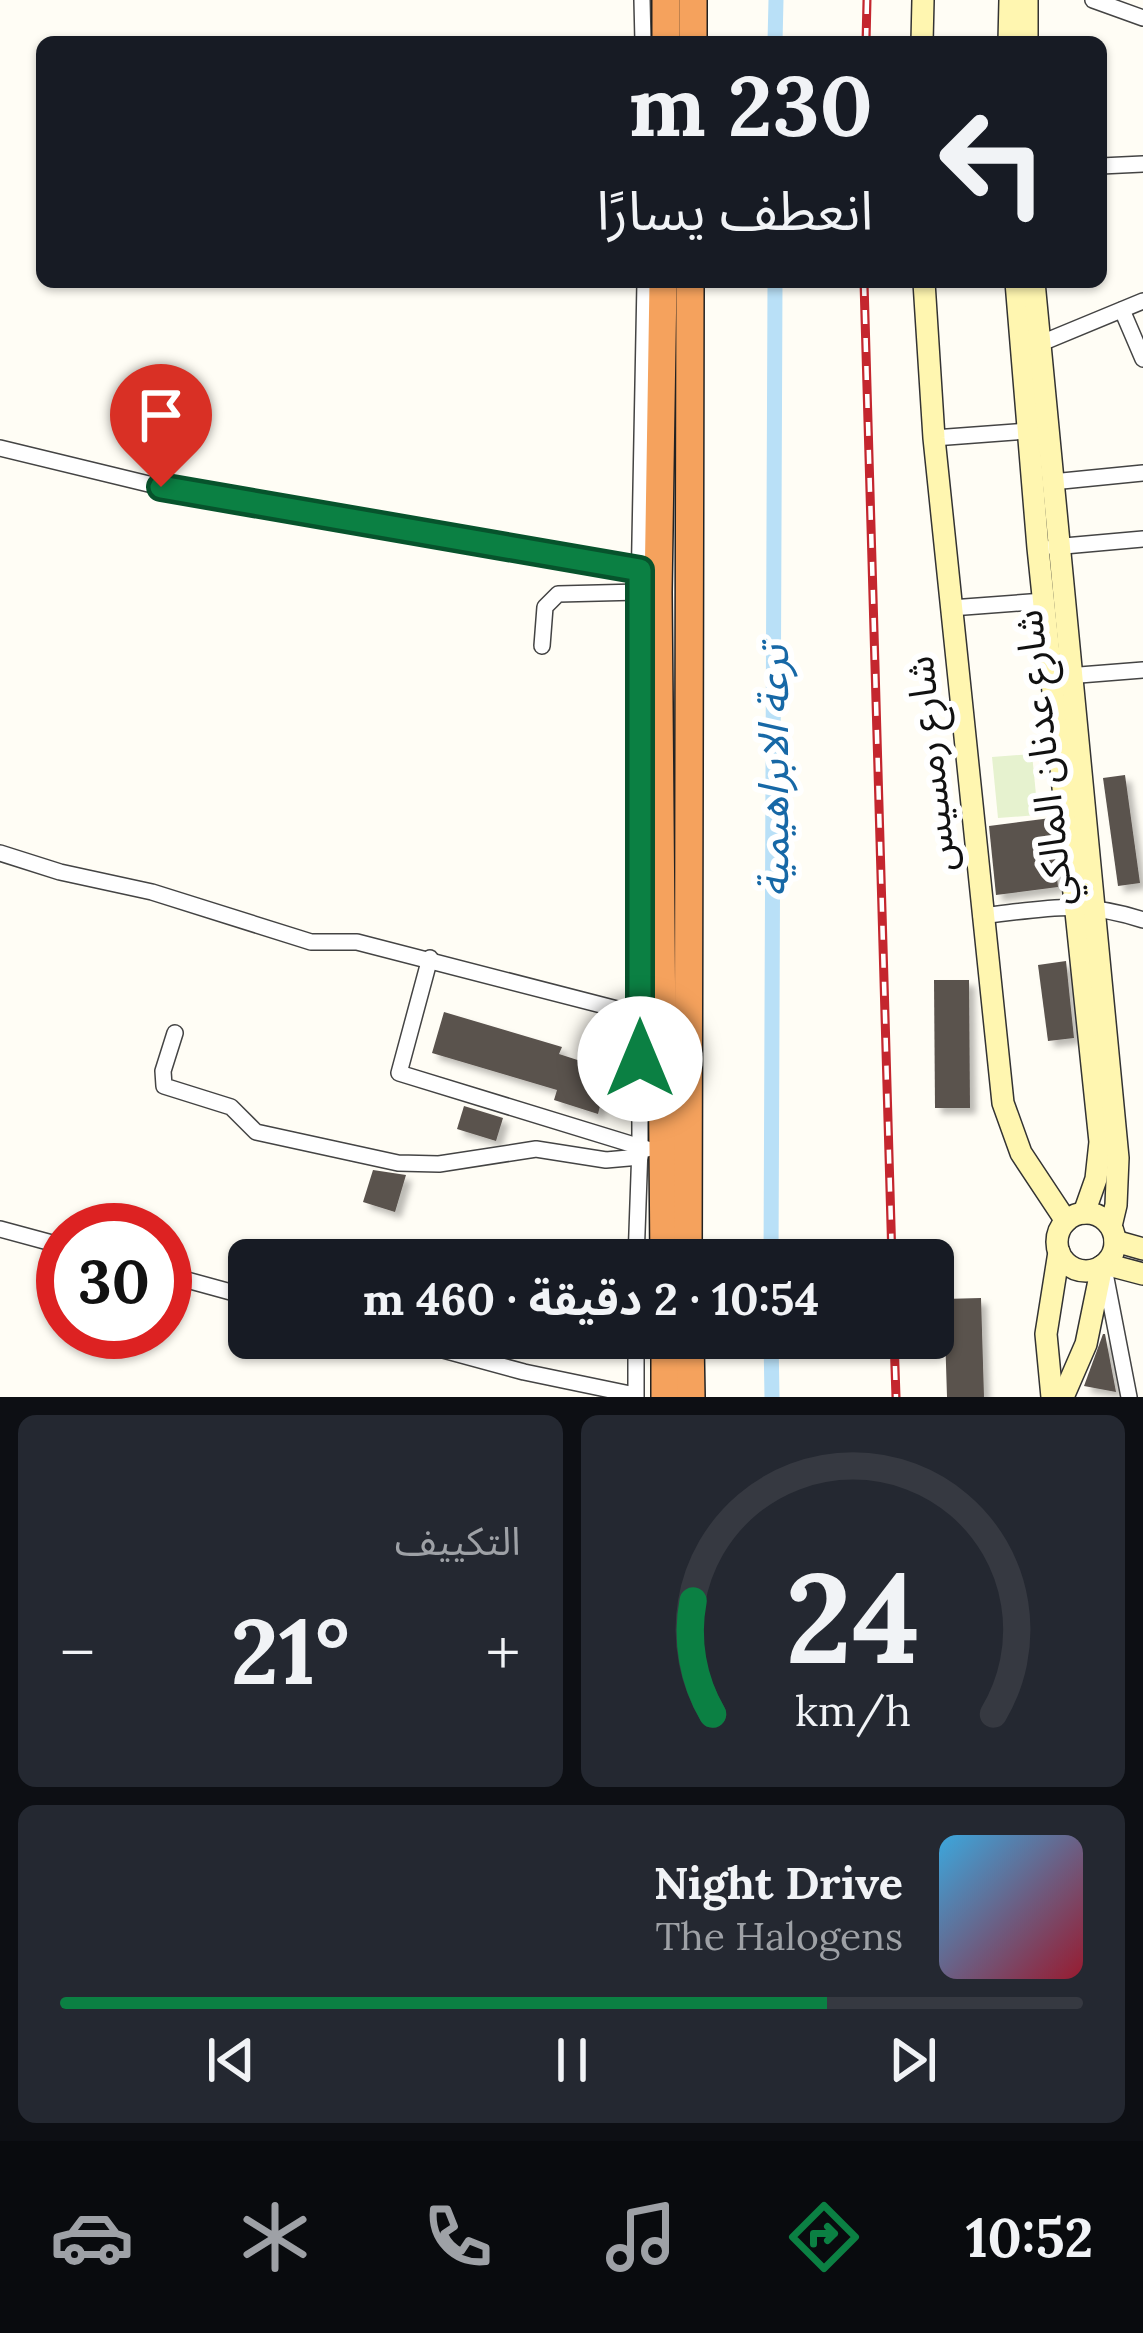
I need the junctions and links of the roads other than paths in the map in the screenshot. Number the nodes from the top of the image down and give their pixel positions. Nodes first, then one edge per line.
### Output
1 (642, 0) edge
2 (666, 0) edge
3 (694, 0) edge
4 (923, 0) edge
5 (1010, 0) edge
6 (1027, 0) edge
7 (1094, 0) edge
8 (1143, 18) edge
9 (643, 36) edge
10 (666, 36) edge
11 (693, 36) edge
12 (922, 36) edge
13 (1010, 36) edge
14 (1027, 36) edge
15 (1143, 164) edge
16 (1107, 166) edge
17 (645, 288) edge
18 (662, 288) edge
19 (690, 288) edge
20 (924, 288) edge
21 (1016, 288) edge
22 (1034, 288) edge
23 (1143, 301) edge
24 (1121, 310) junction
25 (1039, 344) junction
26 (1143, 359) edge
27 (1028, 431) junction
28 (934, 438) junction
29 (0, 448) edge
30 (1143, 473) edge
31 (1052, 482) junction
32 (1143, 539) edge
33 (1048, 548) junction
34 (646, 584) junction
35 (687, 592) junction
36 (1044, 601) junction
37 (951, 608) junction
38 (542, 646) dead end
39 (1143, 670) edge
40 (1062, 676) junction
41 (0, 854) edge
42 (1085, 906) junction
43 (981, 916) junction
44 (1143, 920) edge
45 (430, 958) junction
46 (651, 1018) junction
47 (175, 1033) dead end
48 (647, 1152) junction
49 (1075, 1217) junction
50 (0, 1229) edge
51 (1113, 1234) junction
52 (36, 1239) edge
53 (638, 1239) edge
54 (661, 1239) edge
55 (688, 1239) edge
56 (1143, 1249) edge
57 (1059, 1252) junction
58 (1104, 1265) junction
59 (1143, 1274) edge
60 (192, 1281) edge
61 (228, 1291) edge
62 (476, 1359) edge
63 (636, 1359) edge
64 (665, 1359) edge
65 (690, 1359) edge
66 (636, 1396) edge
67 (665, 1397) edge
68 (691, 1397) edge
69 (1052, 1397) edge
70 (1063, 1397) edge
71 (1129, 1397) edge

1 - 9 street
2 - 10 highway
3 - 11 highway
4 - 12 main road
5 - 13 main road
6 - 14 main road
7 - 8 street
15 - 16 street
17 - 34 street
18 - 34 highway
19 - 35 highway
20 - 28 main road, شارع رمسيس
21 - 27 main road, شارع عدنان المالكي
22 - 25 main road, شارع عدنان المالكي
23 - 24 street
24 - 25 street
24 - 26 street
25 - 31 main road, شارع عدنان المالكي
27 - 28 street
27 - 33 main road, شارع عدنان المالكي
28 - 37 main road, شارع رمسيس
29 - 34 street
30 - 31 street
31 - 33 main road, شارع عدنان المالكي
32 - 33 street
33 - 36 main road, شارع عدنان المالكي
33 - 40 main road, شارع عدنان المالكي
34 - 35 highway
34 - 38 street
34 - 46 highway
35 - 55 highway
36 - 37 street
36 - 40 main road, شارع عدنان المالكي
37 - 43 main road, شارع رمسيس
39 - 40 street
40 - 42 main road, شارع عدنان المالكي
41 - 45 street
42 - 43 street
42 - 44 street
42 - 49 main road, شارع عدنان المالكي
42 - 51 main road, شارع عدنان المالكي
43 - 49 main road, شارع رمسيس
45 - 46 street
45 - 48 street
46 - 48 highway
47 - 48 street
48 - 53 street
48 - 54 highway
49 - 51 main road
49 - 57 main road
50 - 52 street
51 - 56 main road
51 - 58 main road
57 - 58 main road
57 - 69 main road
58 - 59 main road
58 - 70 main road
58 - 71 street
60 - 61 street
62 - 66 street
63 - 66 street
64 - 67 highway
65 - 68 highway

